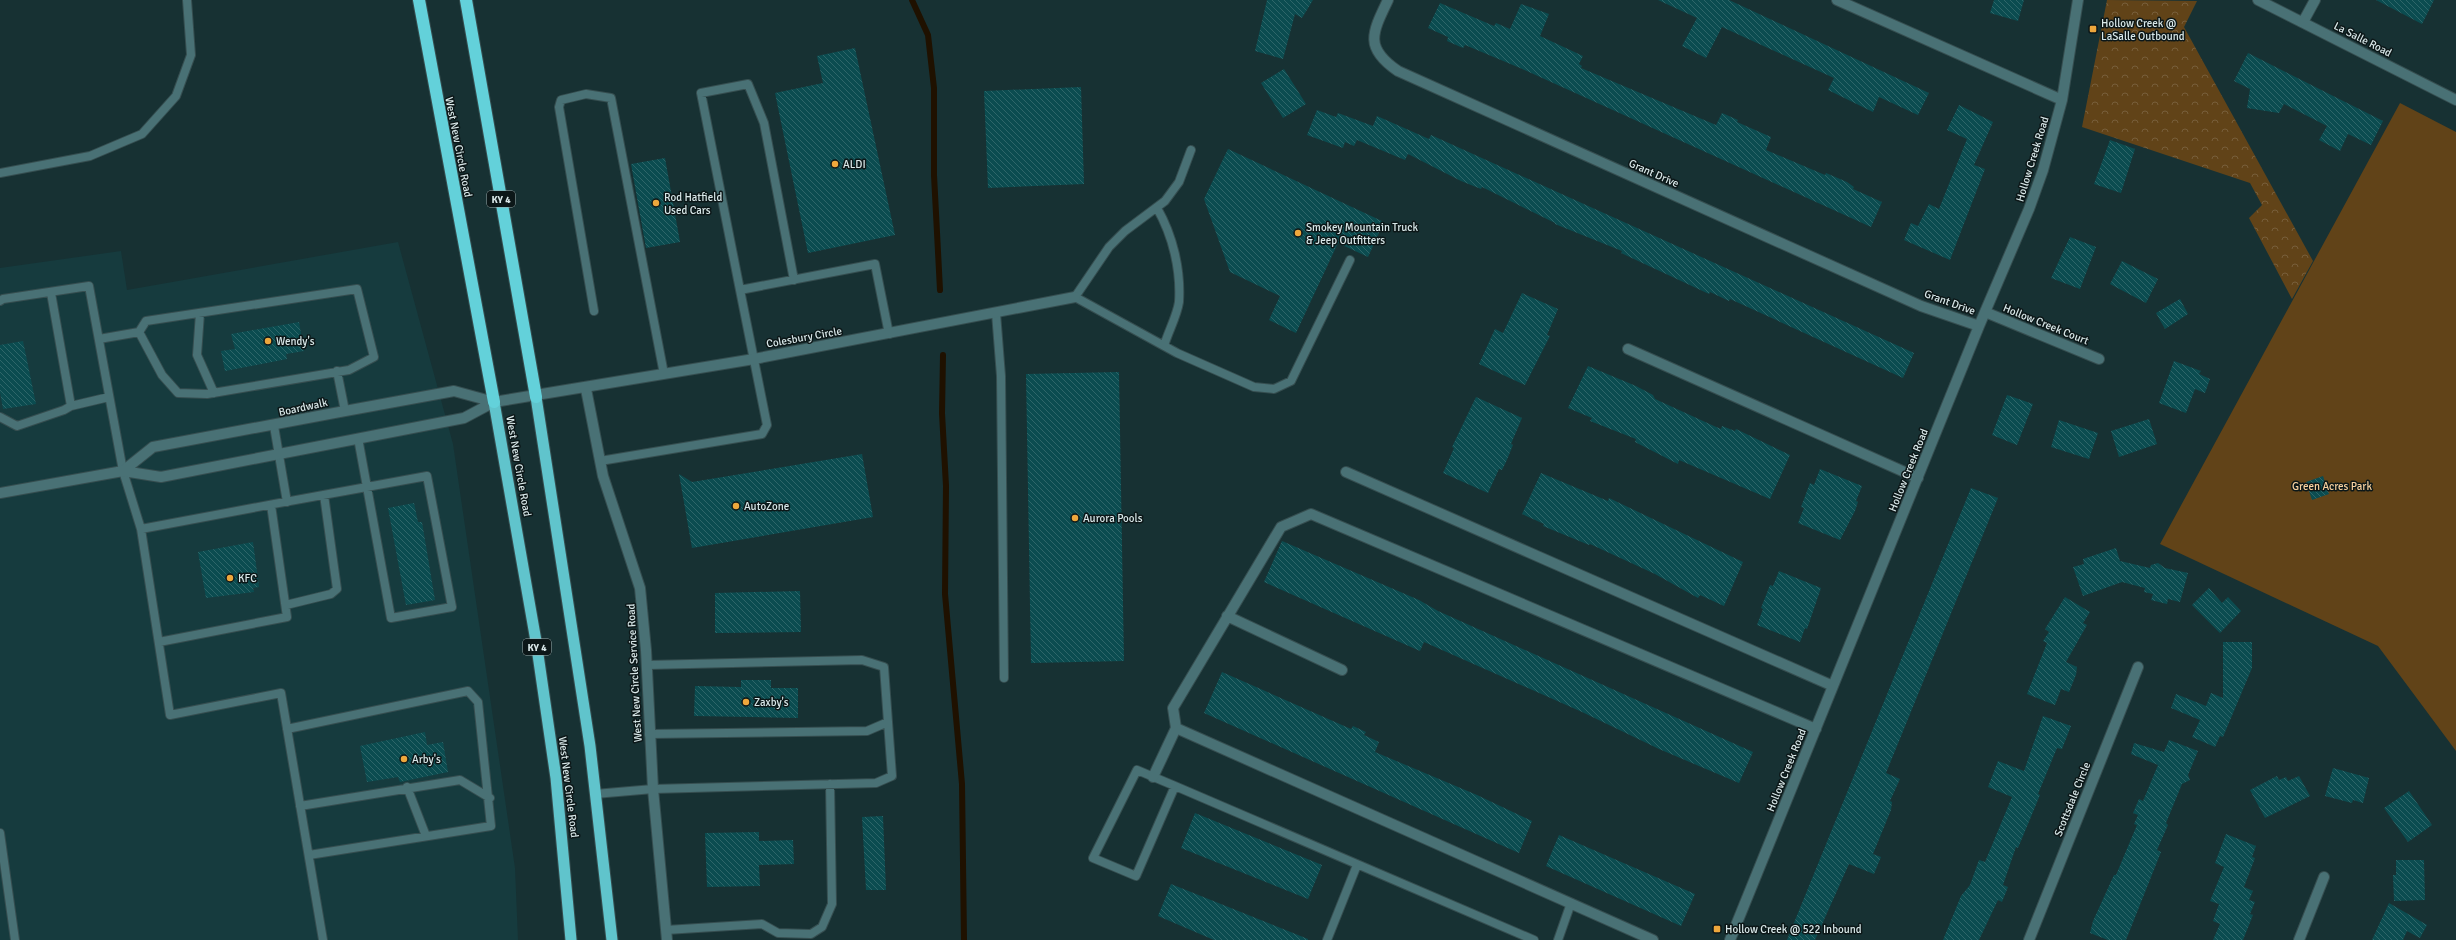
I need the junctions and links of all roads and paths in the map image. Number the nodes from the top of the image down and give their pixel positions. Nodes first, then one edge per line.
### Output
1 (186, 0) edge
2 (419, 0) edge
3 (466, 0) edge
4 (1388, 0) edge
5 (1837, 0) edge
6 (2078, 0) edge
7 (2258, 0) edge
8 (2315, 0) edge
9 (2303, 22) junction
10 (2062, 100) junction
11 (2456, 100) edge
12 (1191, 150) dead end
13 (0, 173) edge
14 (1157, 208) junction
15 (1350, 260) dead end
16 (794, 280) junction
17 (740, 290) junction
18 (51, 293) junction
19 (1076, 297) junction
20 (0, 302) edge
21 (594, 311) dead end
22 (1985, 312) junction
23 (996, 313) junction
24 (200, 314) junction
25 (1979, 326) junction
26 (138, 332) junction
27 (888, 334) junction
28 (99, 339) junction
29 (1164, 346) junction
30 (1628, 349) dead end
31 (2099, 358) dead end
32 (754, 359) junction
33 (337, 371) junction
34 (664, 374) junction
35 (586, 389) junction
36 (214, 393) junction
37 (110, 397) junction
38 (536, 397) junction
39 (494, 402) junction
40 (71, 406) junction
41 (345, 411) junction
42 (0, 417) edge
43 (274, 426) junction
44 (358, 438) junction
45 (278, 453) junction
46 (600, 461) junction
47 (123, 471) junction
48 (1346, 472) dead end
49 (1918, 478) junction
50 (367, 487) junction
51 (0, 493) edge
52 (324, 495) junction
53 (287, 502) junction
54 (272, 505) junction
55 (141, 529) junction
56 (286, 605) junction
57 (1227, 616) junction
58 (159, 642) junction
59 (647, 665) junction
60 (2138, 667) dead end
61 (1342, 670) dead end
62 (1004, 678) dead end
63 (1833, 686) junction
64 (888, 722) junction
65 (1176, 728) junction
66 (287, 729) junction
67 (1816, 729) junction
68 (649, 734) junction
69 (1153, 777) junction
70 (830, 784) junction
71 (1175, 786) junction
72 (407, 787) junction
73 (653, 789) junction
74 (596, 794) junction
75 (490, 798) junction
76 (300, 806) junction
77 (0, 833) edge
78 (426, 836) junction
79 (309, 855) junction
80 (1357, 865) junction
81 (2324, 876) dead end
82 (1571, 904) junction
83 (666, 935) edge
84 (1522, 938) edge
85 (15, 940) edge
86 (322, 940) edge
87 (571, 940) edge
88 (612, 940) edge
89 (1327, 940) edge
90 (1534, 940) edge
91 (1558, 940) edge
92 (1653, 940) edge
93 (1730, 940) edge
94 (2029, 940) edge
95 (2298, 940) edge

1 - 13 lane
2 - 39 highway, West New Circle Road / KY 4
3 - 38 highway, KY 4
4 - 25 street, Grant Drive
5 - 10 street
6 - 10 street, Hollow Creek Road
7 - 9 street, La Salle Road
8 - 9 street
9 - 11 street, La Salle Road
10 - 22 street, Hollow Creek Road
12 - 14 lane
14 - 19 lane
14 - 29 lane
15 - 29 lane
16 - 17 lane
16 - 17 lane
16 - 27 lane
17 - 32 lane
18 - 20 lane
18 - 28 lane
18 - 40 lane
19 - 23 street, Colesbury Circle
19 - 29 lane
21 - 34 lane
22 - 25 street, Hollow Creek Road
22 - 31 street, Hollow Creek Court
23 - 27 street, Colesbury Circle
23 - 62 lane
24 - 26 lane
24 - 33 lane
24 - 36 lane
25 - 49 street, Hollow Creek Road
26 - 28 lane
26 - 36 lane
27 - 32 street, Colesbury Circle
28 - 37 lane
30 - 49 street
32 - 34 street, Colesbury Circle
32 - 46 lane
33 - 36 lane
33 - 41 lane
34 - 35 street, Colesbury Circle
35 - 38 street, Colesbury Circle
35 - 46 street, West New Circle Service Road
37 - 40 lane
37 - 47 lane
38 - 39 street, Boardwalk
38 - 74 highway, KY 4
39 - 41 street, Boardwalk
39 - 44 street, Boardwalk
39 - 87 highway, West New Circle Road / KY 4
40 - 42 lane
41 - 43 street, Boardwalk
43 - 45 lane
43 - 47 street, Boardwalk
44 - 45 street, Boardwalk
44 - 50 lane
45 - 47 street, Boardwalk
45 - 53 lane
46 - 59 street, West New Circle Service Road
47 - 51 street, Boardwalk
47 - 55 lane
48 - 63 street
49 - 63 street, Hollow Creek Road
50 - 50 lane
50 - 52 lane
52 - 53 lane
52 - 56 lane
53 - 54 lane
54 - 55 lane
54 - 56 lane
55 - 58 lane
56 - 58 lane
57 - 61 street
57 - 65 street
57 - 67 street
58 - 66 lane
59 - 64 lane
59 - 68 street, West New Circle Service Road
60 - 94 street, Scottsdale Circle
63 - 67 street, Hollow Creek Road
64 - 68 lane
64 - 70 lane
65 - 69 street
65 - 82 street
66 - 75 lane
66 - 76 lane
67 - 93 street, Hollow Creek Road
68 - 73 street, West New Circle Service Road
69 - 71 lane
69 - 71 lane
70 - 73 lane
70 - 83 lane
71 - 80 lane
72 - 75 lane
72 - 76 lane
72 - 78 lane
73 - 74 lane
73 - 83 street, West New Circle Service Road
74 - 88 highway, KY 4
75 - 78 lane
76 - 79 lane
77 - 85 lane
78 - 79 lane
79 - 86 lane
80 - 84 lane
80 - 89 lane
81 - 95 street
82 - 91 lane
82 - 92 street
84 - 90 lane

